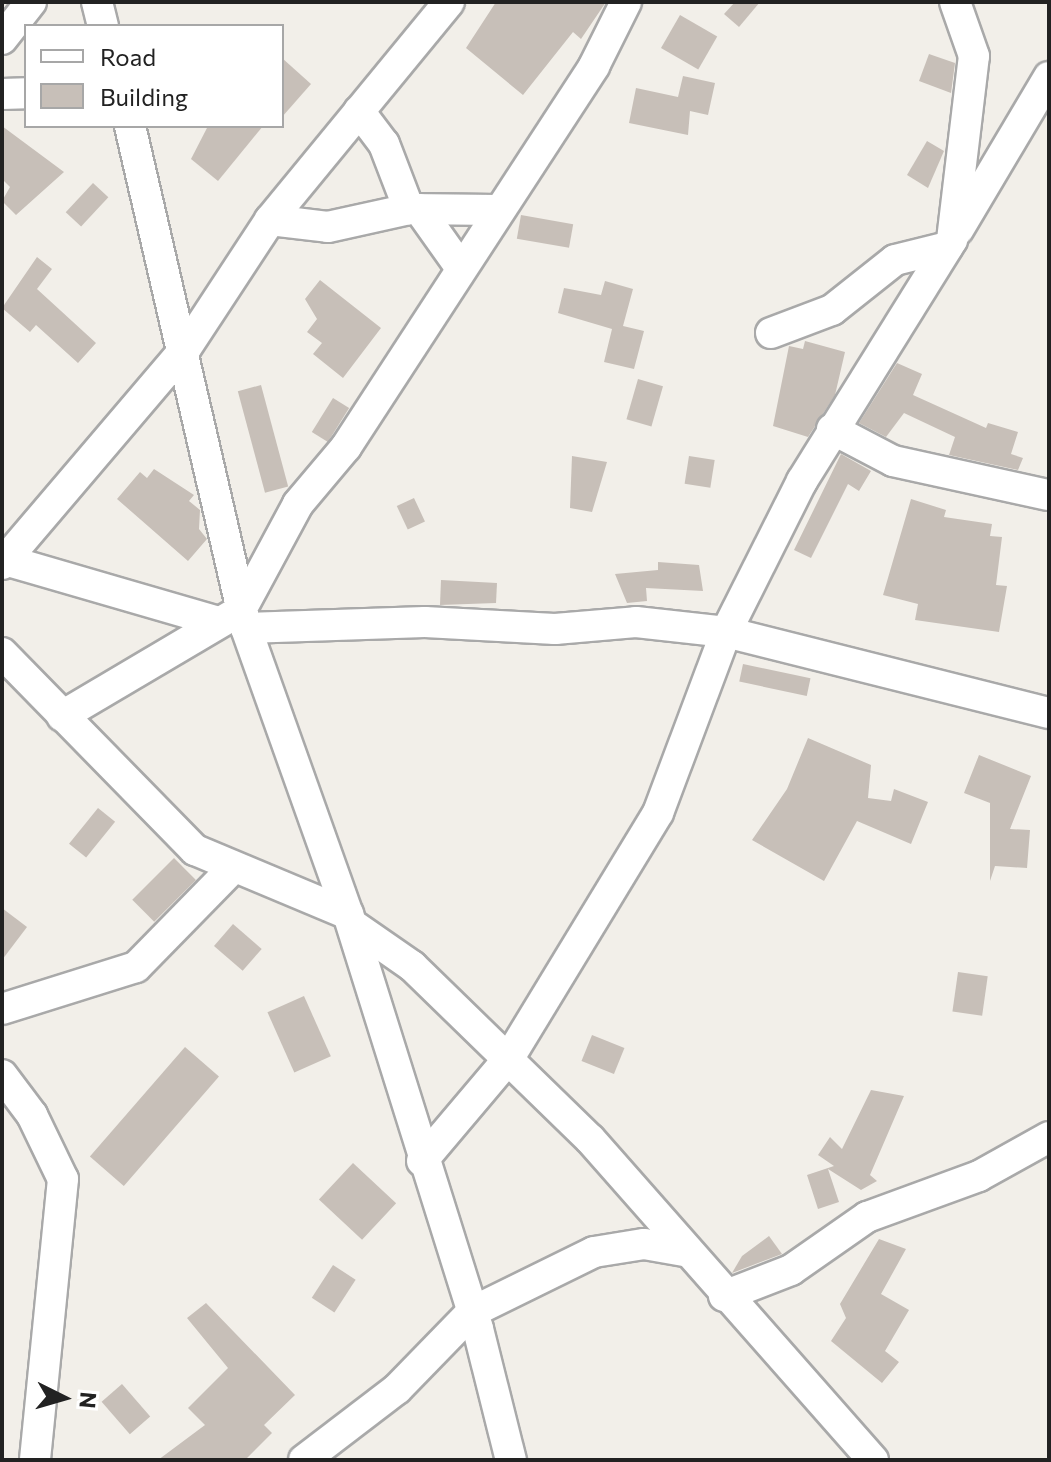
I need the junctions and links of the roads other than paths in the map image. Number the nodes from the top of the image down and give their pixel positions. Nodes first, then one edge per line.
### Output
1 (31, 2) edge
2 (97, 2) edge
3 (449, 2) edge
4 (626, 2) edge
5 (955, 2) edge
6 (102, 24) edge
7 (2, 39) edge
8 (1049, 77) edge
9 (24, 93) edge
10 (2, 94) edge
11 (359, 111) junction
12 (131, 128) edge
13 (414, 209) junction
14 (497, 210) junction
15 (270, 220) junction
16 (949, 243) junction
17 (460, 267) junction
18 (771, 333) dead end
19 (186, 348) junction
20 (832, 429) junction
21 (1047, 495) dead end
22 (4, 562) edge
23 (235, 620) junction
24 (726, 632) junction
25 (2, 653) edge
26 (1049, 713) edge
27 (62, 716) junction
28 (230, 871) junction
29 (351, 919) junction
30 (2, 1009) edge
31 (509, 1058) junction
32 (2, 1075) edge
33 (1049, 1137) edge
34 (422, 1161) junction
35 (682, 1251) junction
36 (724, 1296) junction
37 (472, 1312) junction
38 (35, 1460) edge
39 (304, 1460) edge
40 (511, 1460) edge
41 (873, 1460) edge

1 - 7 street
2 - 6 street
3 - 11 street
4 - 14 street
5 - 16 street
8 - 16 street
9 - 10 street
11 - 13 street
11 - 15 street
12 - 19 street
13 - 14 street
13 - 15 street
13 - 17 street
14 - 17 street
15 - 19 street
16 - 18 street
16 - 20 street
17 - 23 street
19 - 22 street
19 - 23 street
20 - 21 street
20 - 24 street
22 - 23 street
23 - 24 street
23 - 27 street
23 - 29 street
24 - 26 street
24 - 31 street
25 - 27 street
27 - 28 street
28 - 29 street
28 - 30 street
29 - 31 street
29 - 34 street
31 - 34 street
31 - 35 street
32 - 38 street
33 - 36 street
34 - 37 street
35 - 36 street
35 - 37 street
36 - 41 street
37 - 39 street
37 - 40 street

